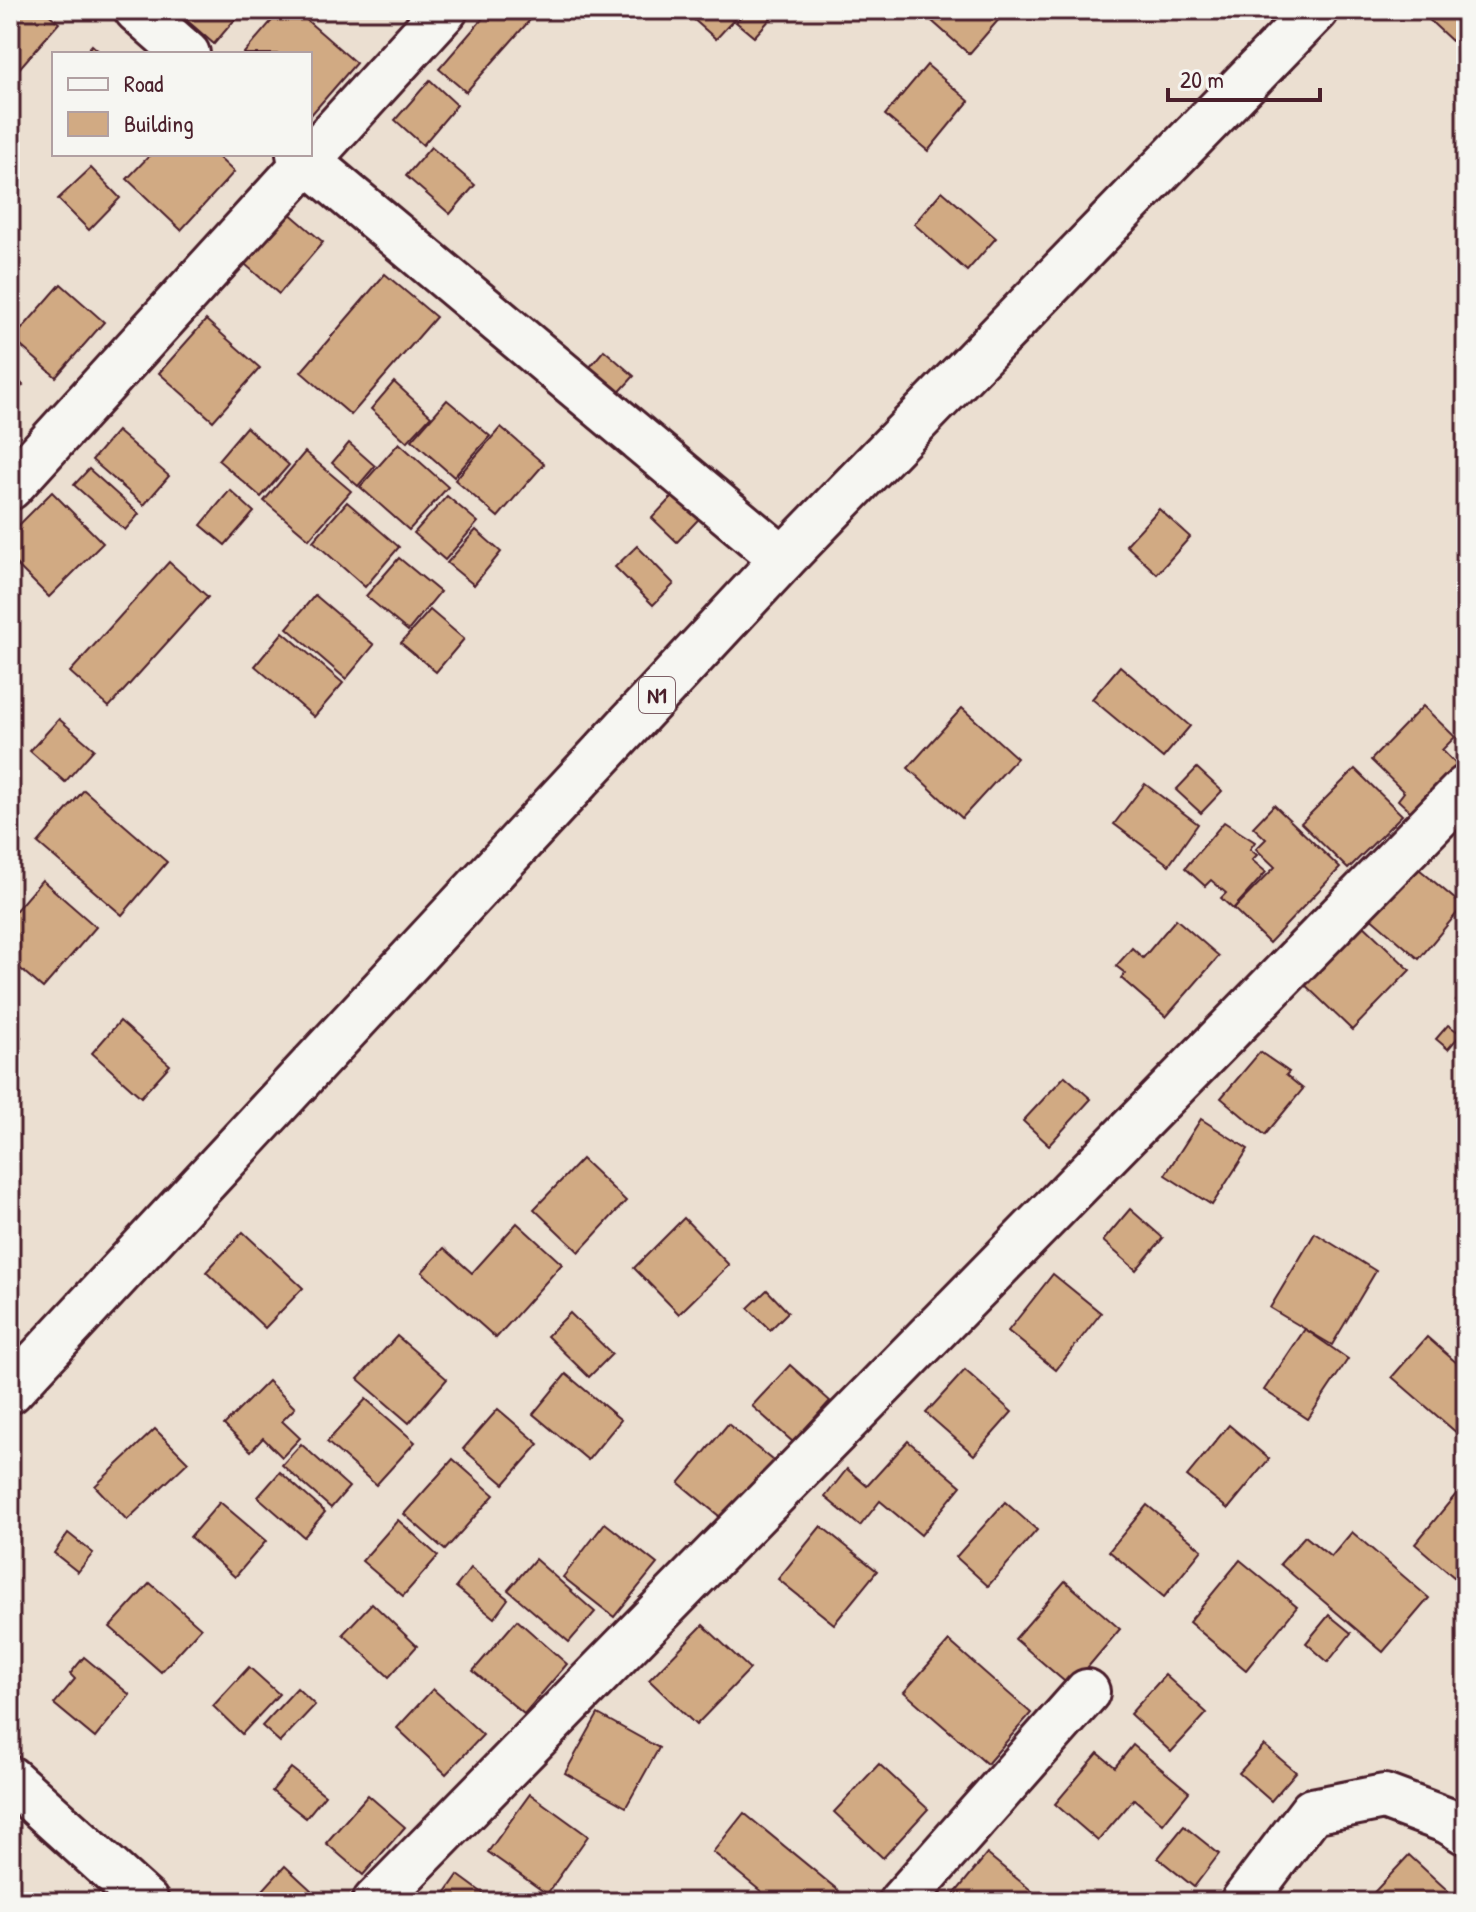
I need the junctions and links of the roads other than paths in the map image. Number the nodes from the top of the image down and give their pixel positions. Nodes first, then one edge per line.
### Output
1 (137, 10) edge
2 (445, 10) edge
3 (1316, 10) edge
4 (185, 52) edge
5 (312, 149) edge
6 (303, 158) edge
7 (10, 487) edge
8 (783, 559) junction
9 (1466, 788) edge
10 (10, 1391) edge
11 (1087, 1692) dead end
12 (10, 1779) edge
13 (1466, 1832) edge
14 (146, 1902) edge
15 (375, 1902) edge
16 (901, 1902) edge
17 (1243, 1902) edge

1 - 4 main road
2 - 5 main road
3 - 8 main road, N1
6 - 7 main road
6 - 8 main road
8 - 10 main road, N1
9 - 15 main road
11 - 16 main road
12 - 14 main road
13 - 17 main road

